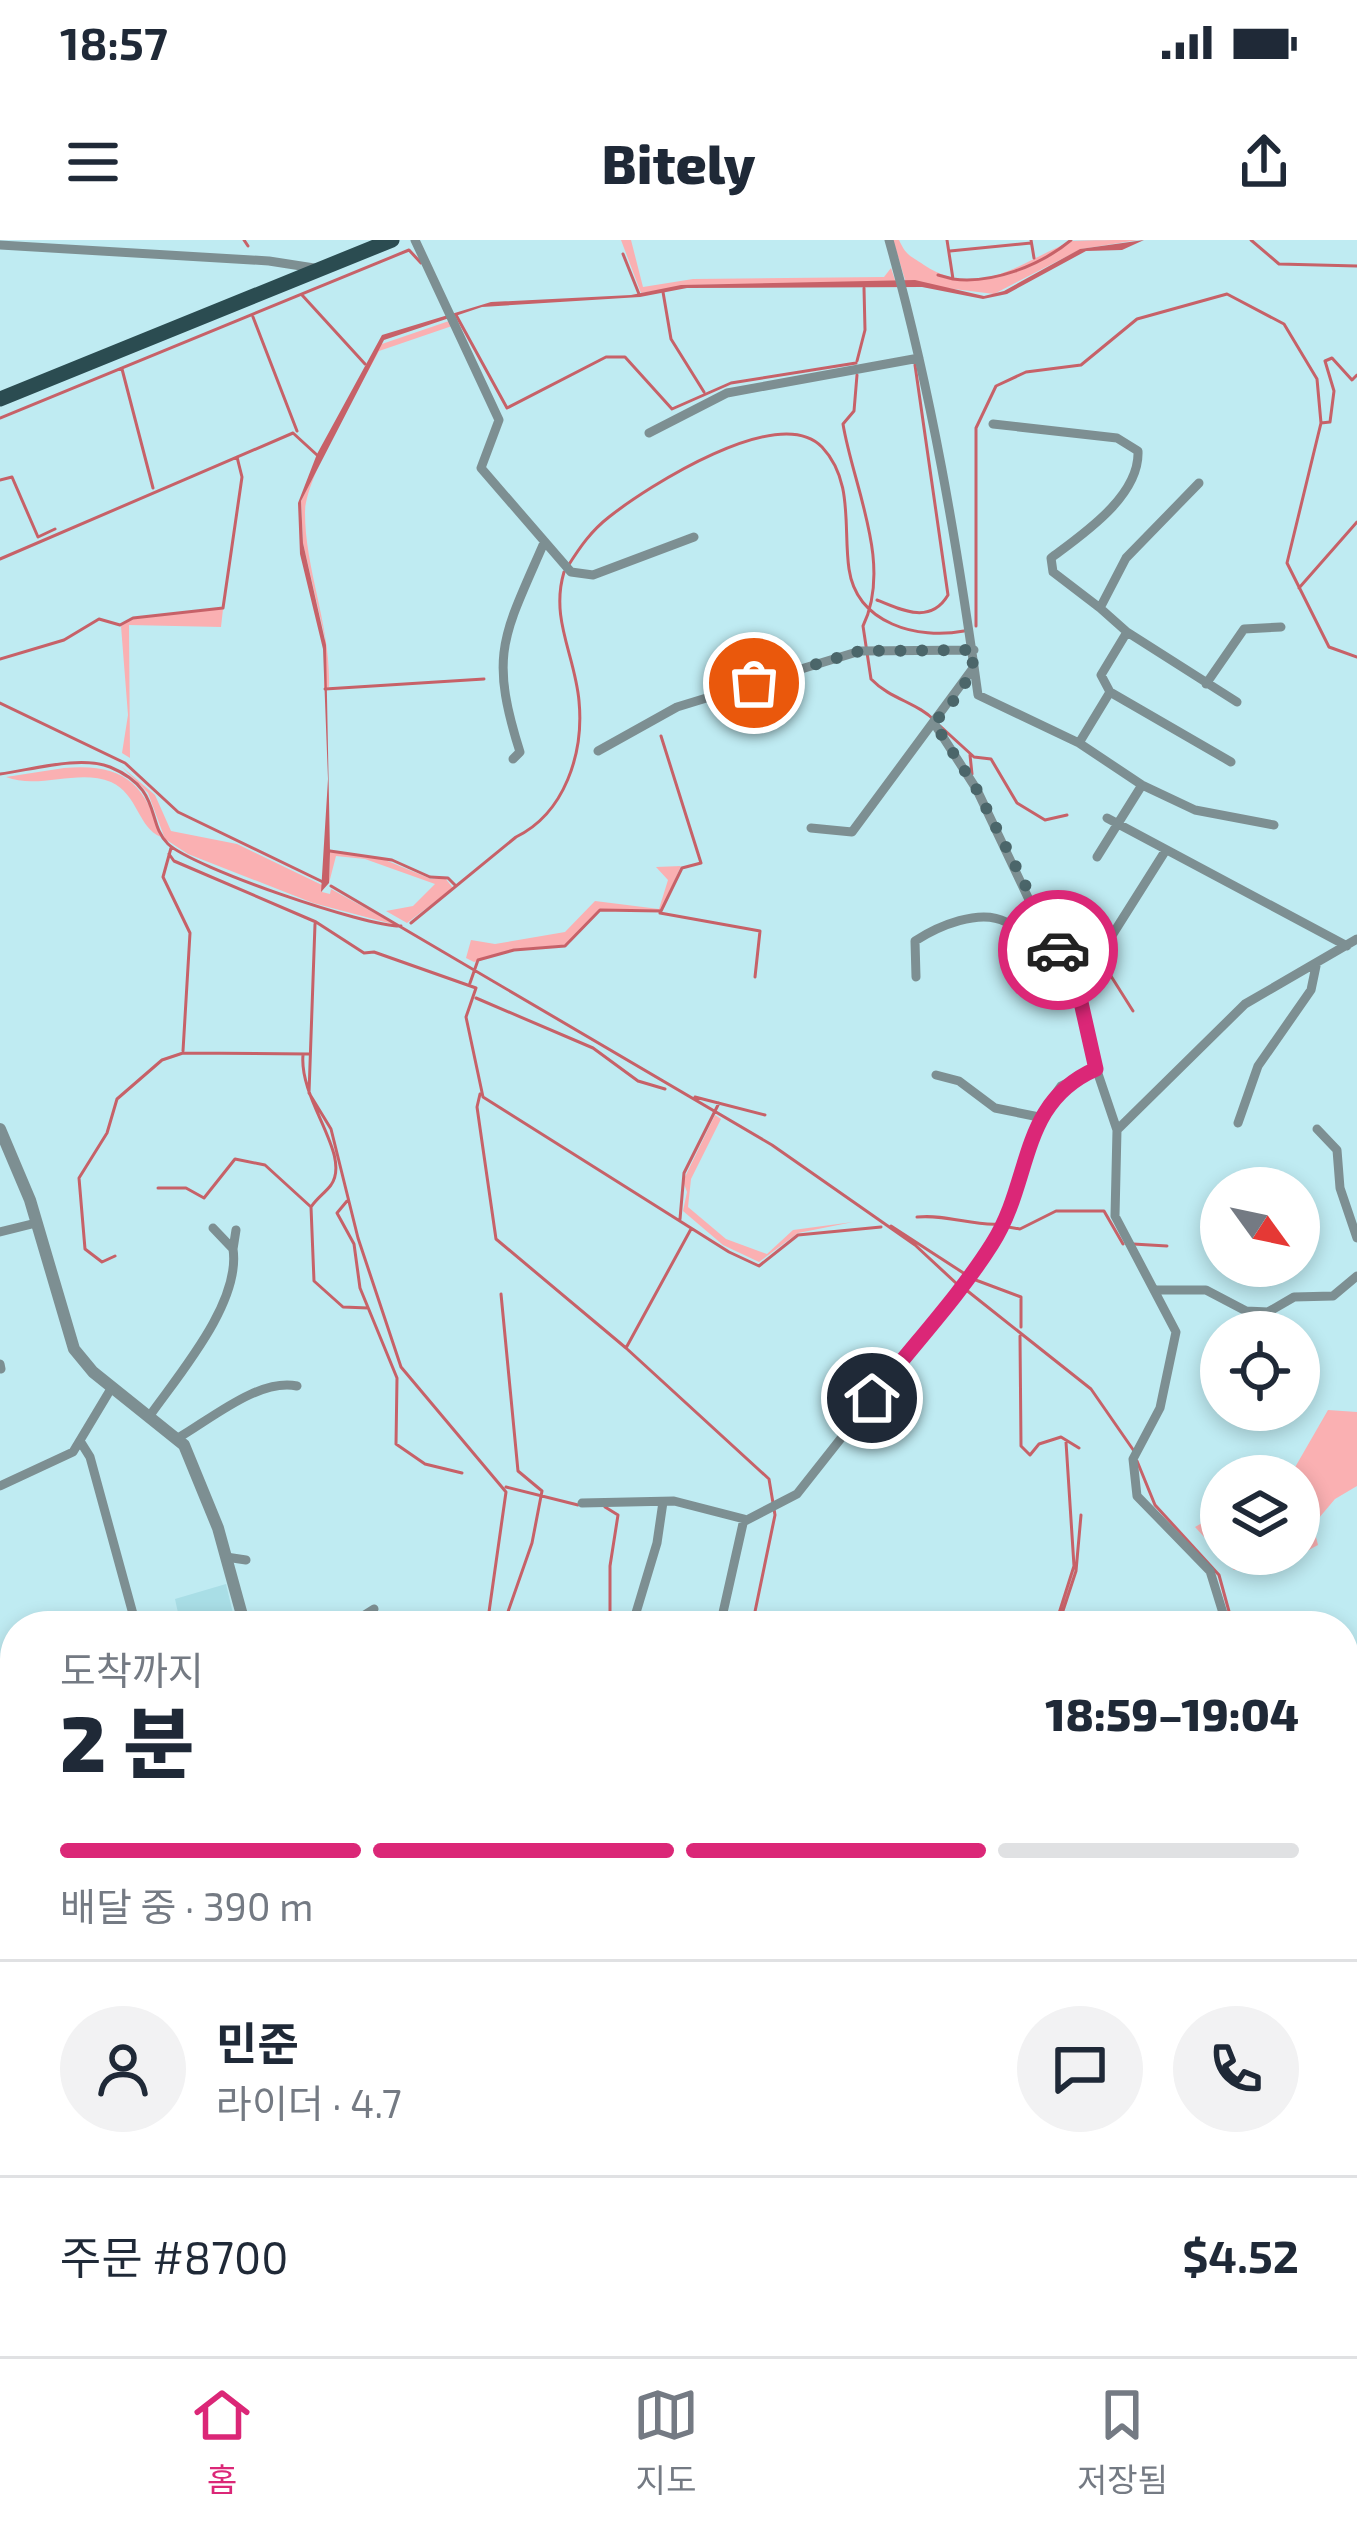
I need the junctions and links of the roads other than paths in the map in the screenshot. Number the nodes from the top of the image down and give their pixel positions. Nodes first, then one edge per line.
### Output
1 (392, 240) edge
2 (415, 240) edge
3 (889, 240) edge
4 (0, 245) edge
5 (320, 269) junction
6 (919, 358) junction
7 (0, 399) edge
8 (993, 424) dead end
9 (650, 433) dead end
10 (1198, 483) dead end
11 (694, 537) dead end
12 (543, 545) junction
13 (1100, 608) junction
14 (1281, 627) dead end
15 (1127, 632) junction
16 (974, 650) junction
17 (974, 667) junction
18 (1206, 685) junction
19 (1110, 692) junction
20 (1237, 701) dead end
21 (934, 723) junction
22 (1078, 743) junction
23 (598, 751) dead end
24 (513, 759) dead end
25 (1231, 762) dead end
26 (1142, 785) junction
27 (1107, 818) dead end
28 (1118, 825) junction
29 (1274, 825) dead end
30 (811, 828) dead end
31 (1164, 853) junction
32 (1097, 857) dead end
33 (1049, 942) junction
34 (1352, 942) edge
35 (1071, 958) junction
36 (1316, 966) junction
37 (916, 977) dead end
38 (1096, 1069) junction
39 (936, 1075) dead end
40 (1039, 1117) junction
41 (1238, 1123) dead end
42 (0, 1129) edge
43 (1317, 1129) dead end
44 (1117, 1130) junction
45 (36, 1223) junction
46 (213, 1228) dead end
47 (236, 1230) dead end
48 (0, 1232) edge
49 (1357, 1238) edge
50 (233, 1249) junction
51 (1357, 1276) edge
52 (1157, 1290) junction
53 (297, 1386) dead end
54 (112, 1387) junction
55 (151, 1414) junction
56 (178, 1438) junction
57 (80, 1441) junction
58 (0, 1486) edge
59 (663, 1502) junction
60 (583, 1503) dead end
61 (745, 1521) junction
62 (226, 1557) junction
63 (246, 1560) dead end
64 (132, 1611) edge
65 (241, 1611) edge
66 (636, 1611) edge
67 (724, 1611) edge
68 (1222, 1611) edge

1 - 5 main road
2 - 12 street
3 - 6 street
4 - 5 street
5 - 7 main road
6 - 9 street
6 - 16 street
8 - 13 street
10 - 13 street
11 - 12 street
12 - 24 street
13 - 15 street
14 - 18 street
15 - 18 street
15 - 19 street
16 - 17 street
16 - 23 street
17 - 21 street
17 - 22 street
18 - 20 street
19 - 22 street
19 - 25 street
21 - 30 street
21 - 33 street
22 - 26 street
26 - 28 street
26 - 29 street
27 - 28 street
28 - 31 street
28 - 32 street
31 - 34 street
31 - 35 street
33 - 35 street
33 - 37 street
34 - 36 street
35 - 38 street
36 - 41 street
36 - 44 street
38 - 40 street
38 - 44 street
39 - 40 street
40 - 61 street
42 - 45 street
43 - 49 street
44 - 52 street
45 - 48 street
45 - 54 street
46 - 50 street
47 - 50 street
50 - 55 street
51 - 52 street
52 - 68 street
53 - 56 street
54 - 55 street
54 - 57 street
55 - 56 street
56 - 62 street
57 - 58 street
57 - 64 street
59 - 60 street
59 - 61 street
59 - 66 street
61 - 67 street
62 - 63 street
62 - 65 street

